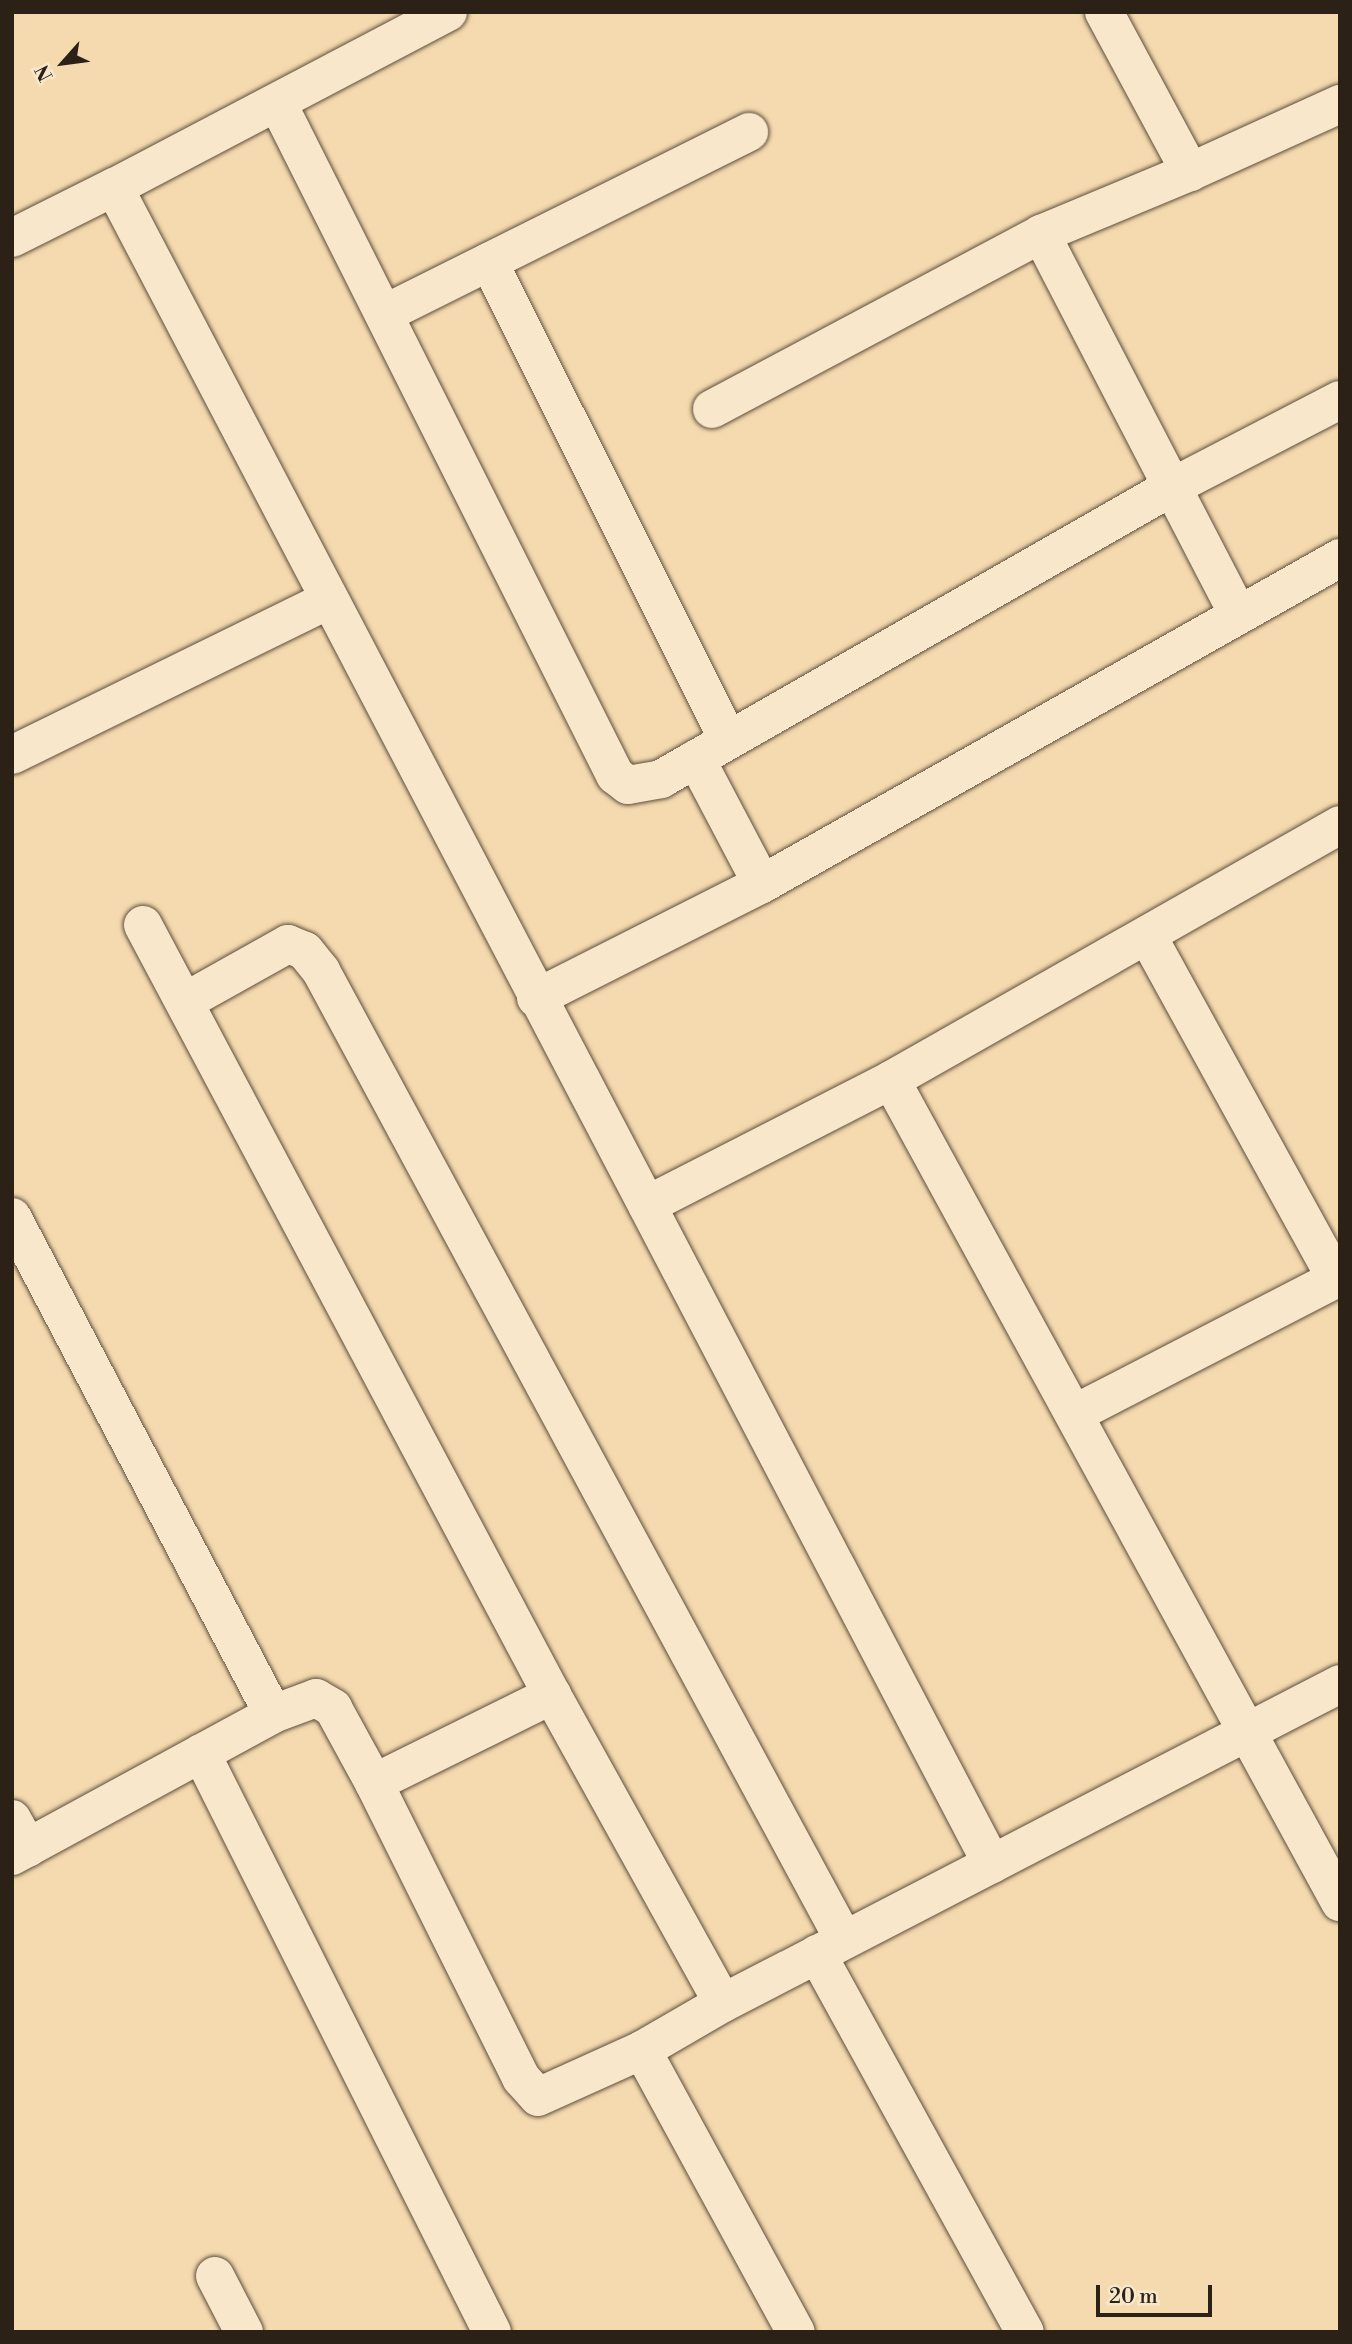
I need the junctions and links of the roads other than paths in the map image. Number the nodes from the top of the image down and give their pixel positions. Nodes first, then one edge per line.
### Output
1 (448, 12) edge
2 (1104, 12) edge
3 (1340, 104) edge
4 (279, 106) junction
5 (749, 132) dead end
6 (1190, 172) junction
7 (114, 187) junction
8 (1041, 234) junction
9 (12, 238) edge
10 (489, 262) junction
11 (384, 314) junction
12 (1340, 400) edge
13 (712, 409) dead end
14 (1170, 488) junction
15 (1340, 558) edge
16 (326, 601) junction
17 (1238, 614) junction
18 (712, 750) junction
19 (12, 755) edge
20 (1340, 825) edge
21 (762, 884) junction
22 (143, 925) dead end
23 (1147, 935) junction
24 (536, 998) junction
25 (186, 1001) junction
26 (891, 1080) junction
27 (647, 1205) junction
28 (12, 1217) edge
29 (1338, 1278) edge
30 (1076, 1413) junction
31 (1340, 1684) edge
32 (552, 1695) junction
33 (273, 1714) junction
34 (1249, 1731) junction
35 (201, 1754) junction
36 (374, 1783) junction
37 (17, 1841) edge
38 (992, 1864) junction
39 (1340, 1902) edge
40 (830, 1947) junction
41 (723, 2003) junction
42 (642, 2050) junction
43 (215, 2276) dead end
44 (244, 2332) edge
45 (492, 2332) edge
46 (796, 2332) edge
47 (1025, 2332) edge

1 - 4 street
2 - 6 street
3 - 6 street
4 - 7 street
4 - 11 street
5 - 10 street
6 - 8 street
7 - 9 street
7 - 16 street
8 - 13 street
8 - 14 street
10 - 11 street
10 - 18 street
11 - 18 street
12 - 14 street
14 - 17 street
14 - 18 street
15 - 17 street
16 - 19 street
16 - 24 street
17 - 21 street
18 - 21 street
20 - 23 street
21 - 24 street
22 - 25 street
23 - 26 street
23 - 29 street
24 - 27 street
25 - 32 street
25 - 40 street
26 - 27 street
26 - 30 street
27 - 38 street
28 - 33 street
29 - 30 street
30 - 34 street
31 - 34 street
32 - 36 street
32 - 41 street
33 - 35 street
33 - 36 street
34 - 38 street
34 - 39 street
35 - 37 street
35 - 45 street
36 - 42 street
38 - 40 street
40 - 41 street
40 - 47 street
41 - 42 street
42 - 46 street
43 - 44 street

